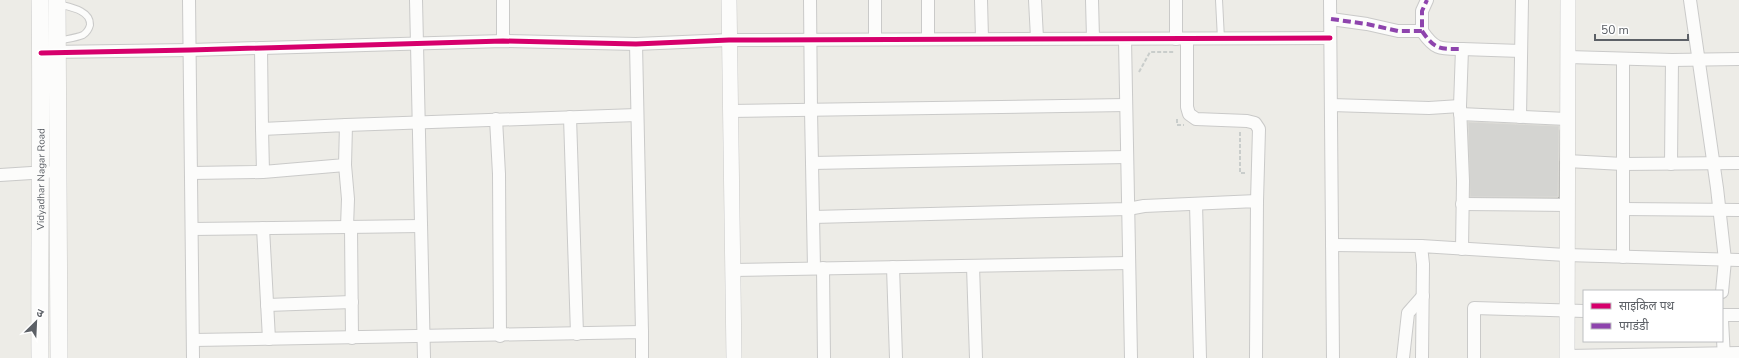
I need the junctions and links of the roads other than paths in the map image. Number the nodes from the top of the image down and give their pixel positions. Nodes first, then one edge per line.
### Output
1 (190, 0) edge
2 (416, 0) edge
3 (503, 0) edge
4 (729, 0) edge
5 (810, 0) edge
6 (875, 0) edge
7 (928, 0) edge
8 (981, 0) edge
9 (1035, 0) edge
10 (1092, 0) edge
11 (1176, 0) edge
12 (1219, 0) edge
13 (1329, 0) edge
14 (1427, 0) edge
15 (1522, 0) edge
16 (1568, 0) edge
17 (1690, 0) edge
18 (51, 1) edge
19 (1331, 19) junction
20 (1422, 31) junction
21 (1330, 36) junction
22 (982, 38) junction
23 (1037, 38) junction
24 (1093, 38) junction
25 (811, 39) junction
26 (875, 39) junction
27 (928, 39) junction
28 (1125, 39) junction
29 (1182, 39) junction
30 (1221, 39) junction
31 (729, 40) junction
32 (503, 41) junction
33 (417, 44) junction
34 (636, 44) junction
35 (261, 48) junction
36 (51, 49) junction
37 (1462, 49) junction
38 (190, 50) junction
39 (1521, 51) junction
40 (1568, 56) junction
41 (1739, 58) edge
42 (1623, 59) junction
43 (1698, 59) junction
44 (1672, 60) junction
45 (1331, 104) junction
46 (1126, 105) junction
47 (811, 110) junction
48 (1460, 110) junction
49 (730, 112) junction
50 (637, 115) junction
51 (570, 117) junction
52 (1520, 117) junction
53 (496, 119) junction
54 (1568, 120) junction
55 (418, 123) junction
56 (346, 125) junction
57 (262, 129) junction
58 (1127, 157) junction
59 (1567, 162) junction
60 (812, 163) junction
61 (1713, 163) junction
62 (1739, 163) edge
63 (1623, 164) junction
64 (1671, 164) junction
65 (345, 165) junction
66 (49, 171) junction
67 (263, 172) junction
68 (191, 173) junction
69 (0, 175) edge
70 (1257, 201) junction
71 (1196, 204) junction
72 (1462, 204) junction
73 (1567, 205) junction
74 (1128, 209) junction
75 (1623, 209) junction
76 (1719, 209) junction
77 (1739, 210) edge
78 (813, 217) junction
79 (421, 226) junction
80 (349, 227) junction
81 (262, 228) junction
82 (192, 229) junction
83 (1332, 245) junction
84 (1421, 246) junction
85 (1462, 249) junction
86 (1566, 255) junction
87 (1623, 257) junction
88 (1725, 260) junction
89 (1739, 260) edge
90 (1129, 263) junction
91 (973, 266) junction
92 (893, 267) junction
93 (819, 268) junction
94 (733, 270) junction
95 (1722, 290) edge
96 (1423, 296) junction
97 (352, 302) junction
98 (267, 305) junction
99 (1567, 311) junction
100 (1583, 311) edge
101 (1723, 315) edge
102 (1739, 315) edge
103 (642, 332) junction
104 (576, 334) junction
105 (500, 336) junction
106 (424, 337) junction
107 (352, 338) junction
108 (1723, 338) edge
109 (269, 339) junction
110 (193, 340) junction
111 (1739, 353) edge
112 (1724, 356) edge
113 (1567, 357) edge
114 (40, 358) edge
115 (58, 358) edge
116 (193, 358) edge
117 (424, 358) edge
118 (642, 358) edge
119 (734, 358) edge
120 (824, 358) edge
121 (896, 358) edge
122 (976, 358) edge
123 (1131, 358) edge
124 (1200, 358) edge
125 (1256, 358) edge
126 (1333, 358) edge
127 (1403, 358) edge
128 (1422, 358) edge
129 (1474, 358) edge

1 - 38 street
2 - 33 street
3 - 32 street
4 - 31 street
5 - 25 street
6 - 26 street
7 - 27 street
8 - 22 street
9 - 23 street
10 - 24 street
11 - 29 street
12 - 30 lane
13 - 19 street
13 - 21 street
14 - 20 street
15 - 39 street
16 - 40 street
17 - 43 street
18 - 36 main road, Vidyadhar Nagar Road
18 - 36 lane
19 - 20 street
19 - 21 street
20 - 37 street
21 - 30 street
21 - 45 street
22 - 23 street
22 - 27 street
23 - 24 street
24 - 28 street
25 - 26 street
25 - 31 street
25 - 47 street
26 - 27 street
28 - 29 street
28 - 46 street
29 - 30 street
29 - 70 street
31 - 34 street
31 - 49 street
32 - 33 street
32 - 34 street
33 - 35 street
33 - 55 street
34 - 50 street
35 - 38 street
35 - 57 street
36 - 38 street
36 - 66 main road, Vidyadhar Nagar Road
37 - 39 street
37 - 48 street
38 - 68 street
39 - 52 street
40 - 42 street
40 - 54 street
41 - 43 street
42 - 44 street
42 - 63 street
43 - 44 street
43 - 61 street
44 - 64 street
45 - 48 street
45 - 83 street
46 - 47 street
46 - 58 street
47 - 49 street
47 - 60 street
48 - 52 street
48 - 72 street
49 - 94 street
50 - 51 street
50 - 103 street
51 - 53 street
51 - 104 street
52 - 54 street
53 - 55 street
53 - 105 street
54 - 59 street
55 - 56 street
55 - 79 street
56 - 57 street
56 - 65 street
57 - 67 street
58 - 60 street
58 - 74 street
59 - 63 street
59 - 73 street
60 - 78 street
61 - 62 street
61 - 64 street
61 - 76 street
63 - 64 street
63 - 75 street
65 - 67 street
65 - 80 street
66 - 69 street
66 - 114 main road, Vidyadhar Nagar Road
66 - 115 main road, Vidyadhar Nagar Road
67 - 68 street
68 - 82 street
70 - 71 street
70 - 125 street
71 - 74 street
71 - 124 street
72 - 73 street
72 - 85 street
73 - 86 street
74 - 78 street
74 - 90 street
75 - 76 street
75 - 87 street
76 - 77 street
76 - 88 street
78 - 93 street
79 - 80 street
79 - 106 street
80 - 81 street
80 - 97 street
81 - 82 street
81 - 98 street
82 - 110 street
83 - 84 street
83 - 126 street
84 - 85 street
84 - 96 street
85 - 86 street
86 - 87 street
86 - 99 street
87 - 88 street
88 - 89 street
88 - 95 street
90 - 91 street
90 - 123 street
91 - 92 street
91 - 122 street
92 - 93 street
92 - 121 street
93 - 94 street
93 - 120 street
94 - 119 street
96 - 127 street
96 - 128 street
97 - 98 street
97 - 107 street
98 - 109 street
99 - 100 street
99 - 113 street
99 - 129 street
101 - 102 street
103 - 104 street
103 - 118 street
104 - 105 street
105 - 106 street
106 - 107 street
106 - 117 street
107 - 109 street
108 - 112 street
109 - 110 street
110 - 116 street
111 - 112 street
112 - 113 street

